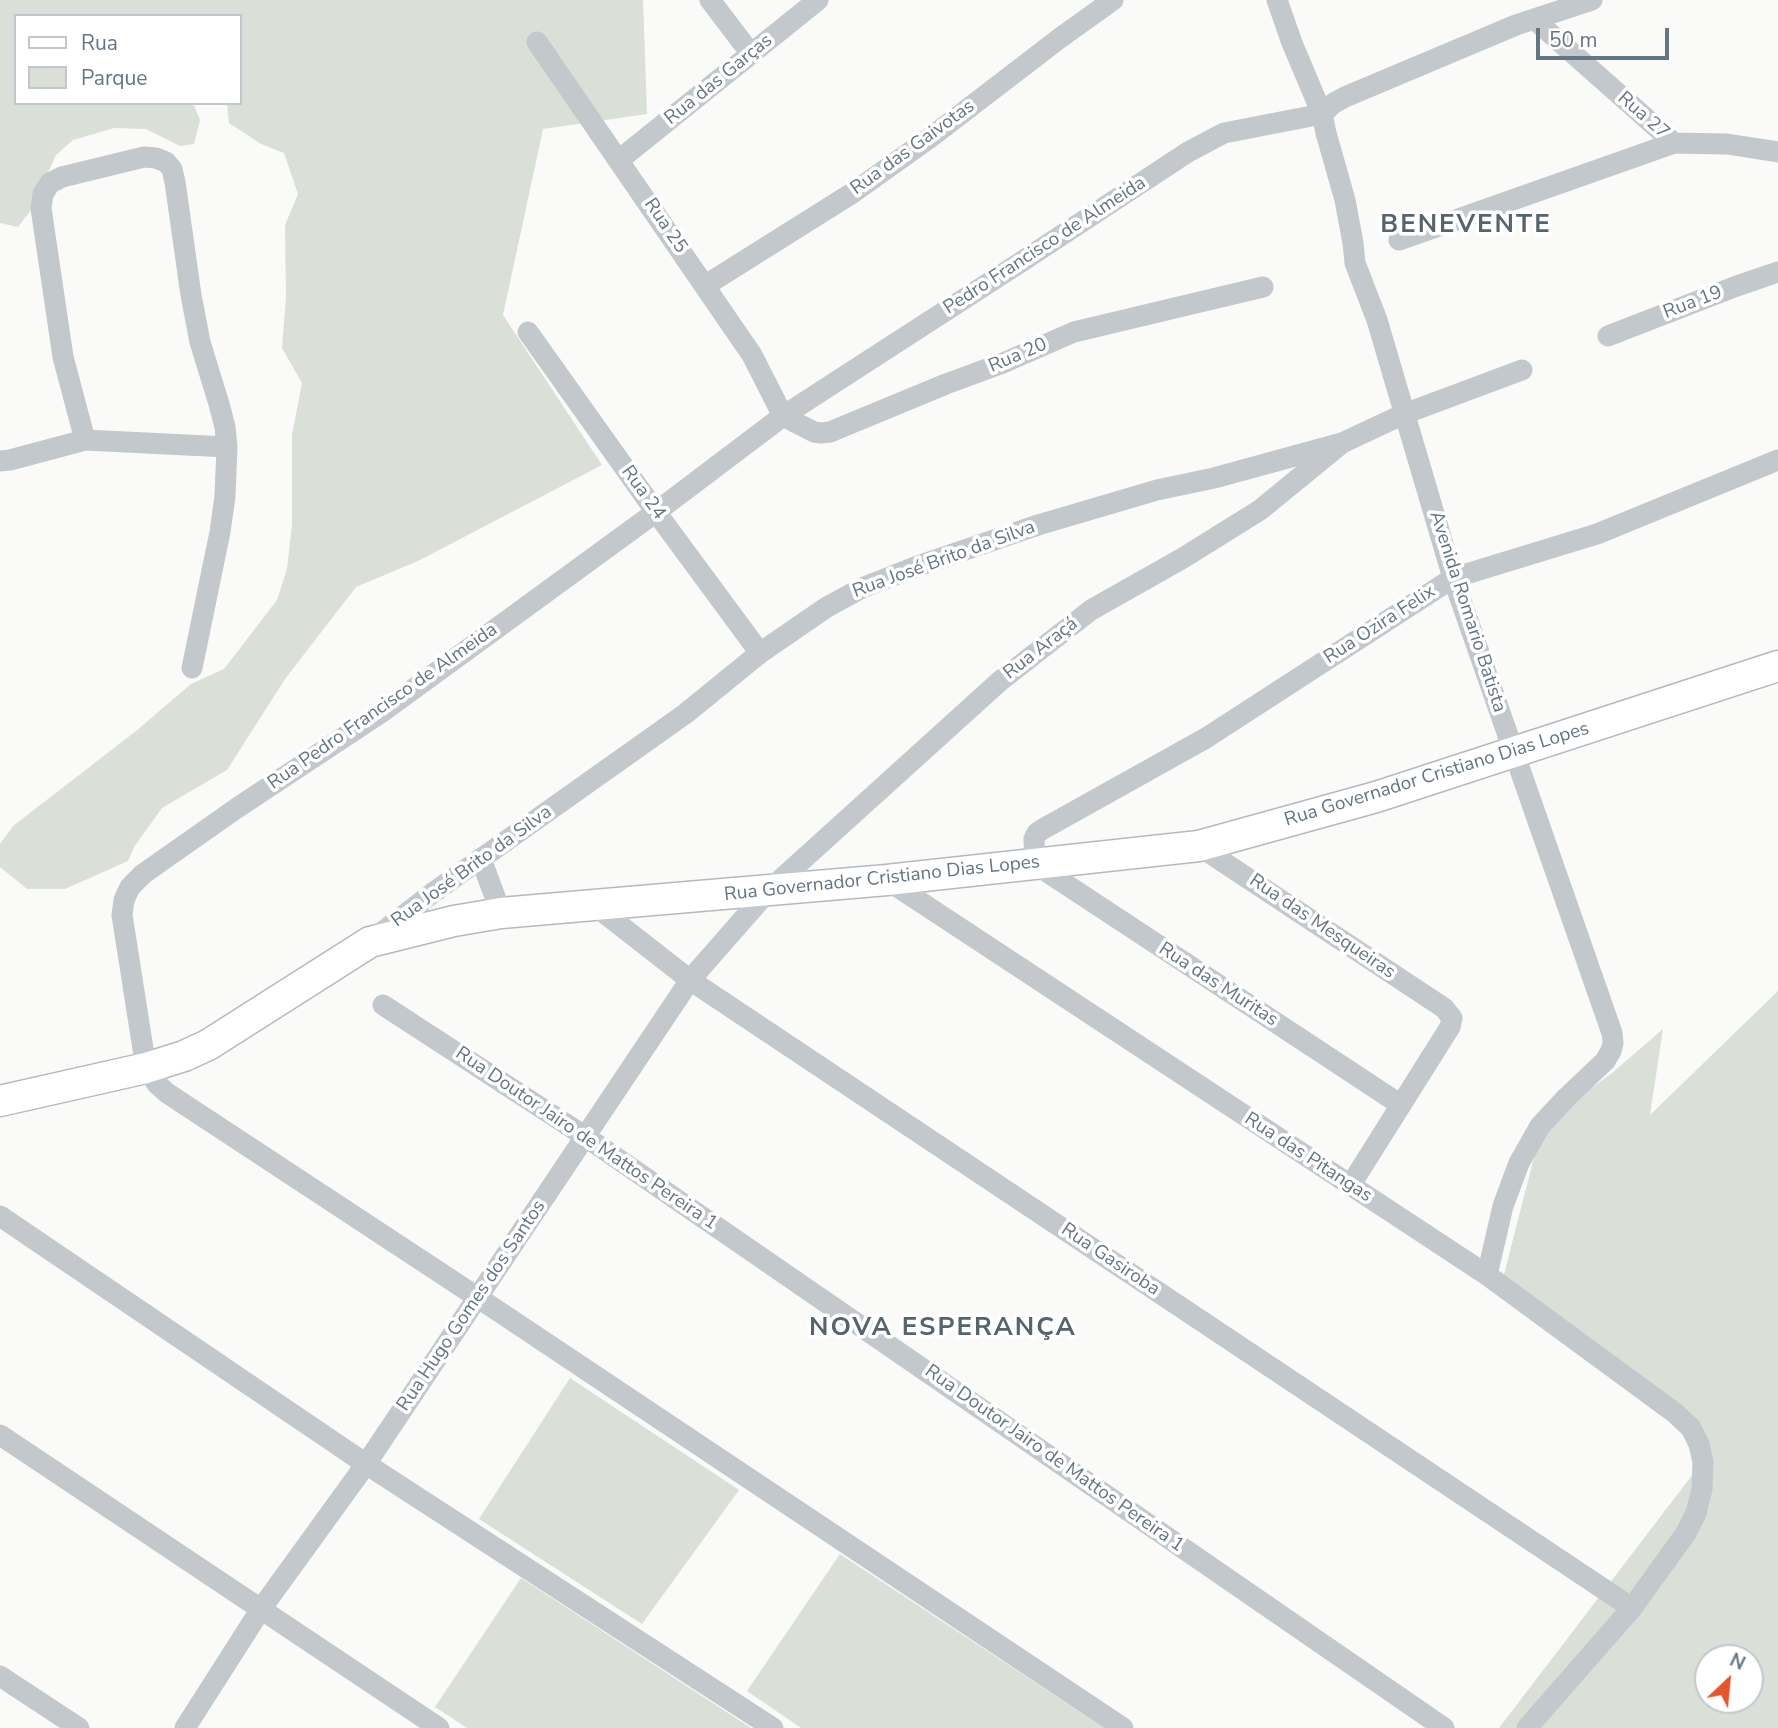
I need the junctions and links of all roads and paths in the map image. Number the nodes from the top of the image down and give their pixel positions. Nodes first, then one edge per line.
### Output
1 (710, 0) edge
2 (818, 0) edge
3 (1113, 0) edge
4 (1277, 0) edge
5 (1592, 0) edge
6 (1534, 19) junction
7 (537, 42) dead end
8 (751, 54) junction
9 (1322, 114) junction
10 (1674, 143) junction
11 (1778, 152) edge
12 (619, 160) junction
13 (1399, 240) dead end
14 (1778, 272) edge
15 (706, 285) junction
16 (1263, 287) dead end
17 (528, 332) dead end
18 (1608, 336) dead end
19 (1522, 370) dead end
20 (1404, 414) junction
21 (783, 416) junction
22 (85, 440) junction
23 (1342, 443) junction
24 (227, 447) junction
25 (1778, 460) edge
26 (0, 461) edge
27 (656, 512) junction
28 (1453, 578) junction
29 (760, 653) junction
30 (1778, 666) edge
31 (192, 668) dead end
32 (1515, 752) junction
33 (1199, 846) junction
34 (481, 859) junction
35 (1035, 864) junction
36 (887, 880) junction
37 (768, 891) junction
38 (594, 905) junction
39 (501, 913) junction
40 (370, 942) junction
41 (690, 980) junction
42 (383, 1005) dead end
43 (146, 1068) junction
44 (0, 1101) edge
45 (1401, 1105) junction
46 (586, 1137) junction
47 (1350, 1186) junction
48 (0, 1216) edge
49 (1487, 1275) junction
50 (477, 1297) junction
51 (0, 1435) edge
52 (366, 1464) junction
53 (1632, 1608) junction
54 (261, 1609) junction
55 (0, 1676) edge
56 (79, 1728) edge
57 (185, 1728) edge
58 (439, 1728) edge
59 (773, 1728) edge
60 (1123, 1728) edge
61 (1444, 1728) edge
62 (1527, 1728) edge

1 - 8 street
2 - 8 street, Rua das Garças
3 - 15 street, Rua das Gaivotas
4 - 9 street, Avenida Romario Batista
5 - 6 street
6 - 9 street
6 - 10 street, Rua 27
7 - 12 street, Rua 25
8 - 12 street, Rua das Garças
9 - 20 street, Avenida Romario Batista
9 - 21 street, Pedro Francisco de Almeida
10 - 11 street, Rua 27
10 - 13 street
12 - 15 street, Rua 25
14 - 18 street, Rua 19
15 - 21 street, Rua 25
16 - 21 street, Rua 20
17 - 27 street, Rua 24
19 - 20 street, Rua José Brito da Silva
20 - 23 street, Rua José Brito da Silva
20 - 28 street, Avenida Romario Batista
21 - 27 street, Rua Pedro Francisco de Almeida
22 - 24 street
22 - 24 street
22 - 26 street
23 - 29 street, Rua José Brito da Silva
23 - 37 street, Rua Araçá
24 - 31 street
25 - 28 street, Rua Ozira Felix
27 - 29 street, Rua 24
27 - 43 street, Rua Pedro Francisco de Almeida
28 - 32 street, Avenida Romario Batista
28 - 35 street, Rua Ozira Felix
29 - 34 street, Rua José Brito da Silva
30 - 32 street, Rua Governador Cristiano Dias Lopes
32 - 33 street, Rua Governador Cristiano Dias Lopes
32 - 49 street, Avenida Romario Batista
33 - 35 street, Rua Governador Cristiano Dias Lopes
33 - 45 street, Rua das Mesqueiras
34 - 39 street
34 - 40 street, Rua José Brito da Silva
35 - 36 street, Rua Governador Cristiano Dias Lopes
35 - 45 street, Rua das Muritas
36 - 37 street, Rua Governador Cristiano Dias Lopes
36 - 47 street, Rua das Pitangas
37 - 38 street, Rua Governador Cristiano Dias Lopes
37 - 41 street, Rua Hugo Gomes dos Santos
38 - 39 street, Rua Governador Cristiano Dias Lopes
38 - 41 street, Rua Gasiroba
39 - 40 street, Rua Governador Cristiano Dias Lopes
40 - 43 street, Rua Governador Cristiano Dias Lopes
41 - 46 street, Rua Hugo Gomes dos Santos
41 - 53 street, Rua Gasiroba
42 - 46 street, Rua Doutor Jairo de Mattos Pereira 1
43 - 44 street, Rua Governador Cristiano Dias Lopes
43 - 50 street
45 - 47 street
46 - 50 street, Rua Hugo Gomes dos Santos
46 - 61 street, Rua Doutor Jairo de Mattos Pereira 1
47 - 49 street, Rua das Pitangas
48 - 52 street
49 - 53 street, Rua das Pitangas
50 - 52 street, Rua Hugo Gomes dos Santos
50 - 60 street
51 - 54 street
52 - 54 street, Rua Hugo Gomes dos Santos
52 - 59 street
53 - 62 street
54 - 57 street, Rua Hugo Gomes dos Santos
54 - 58 street
55 - 56 street

